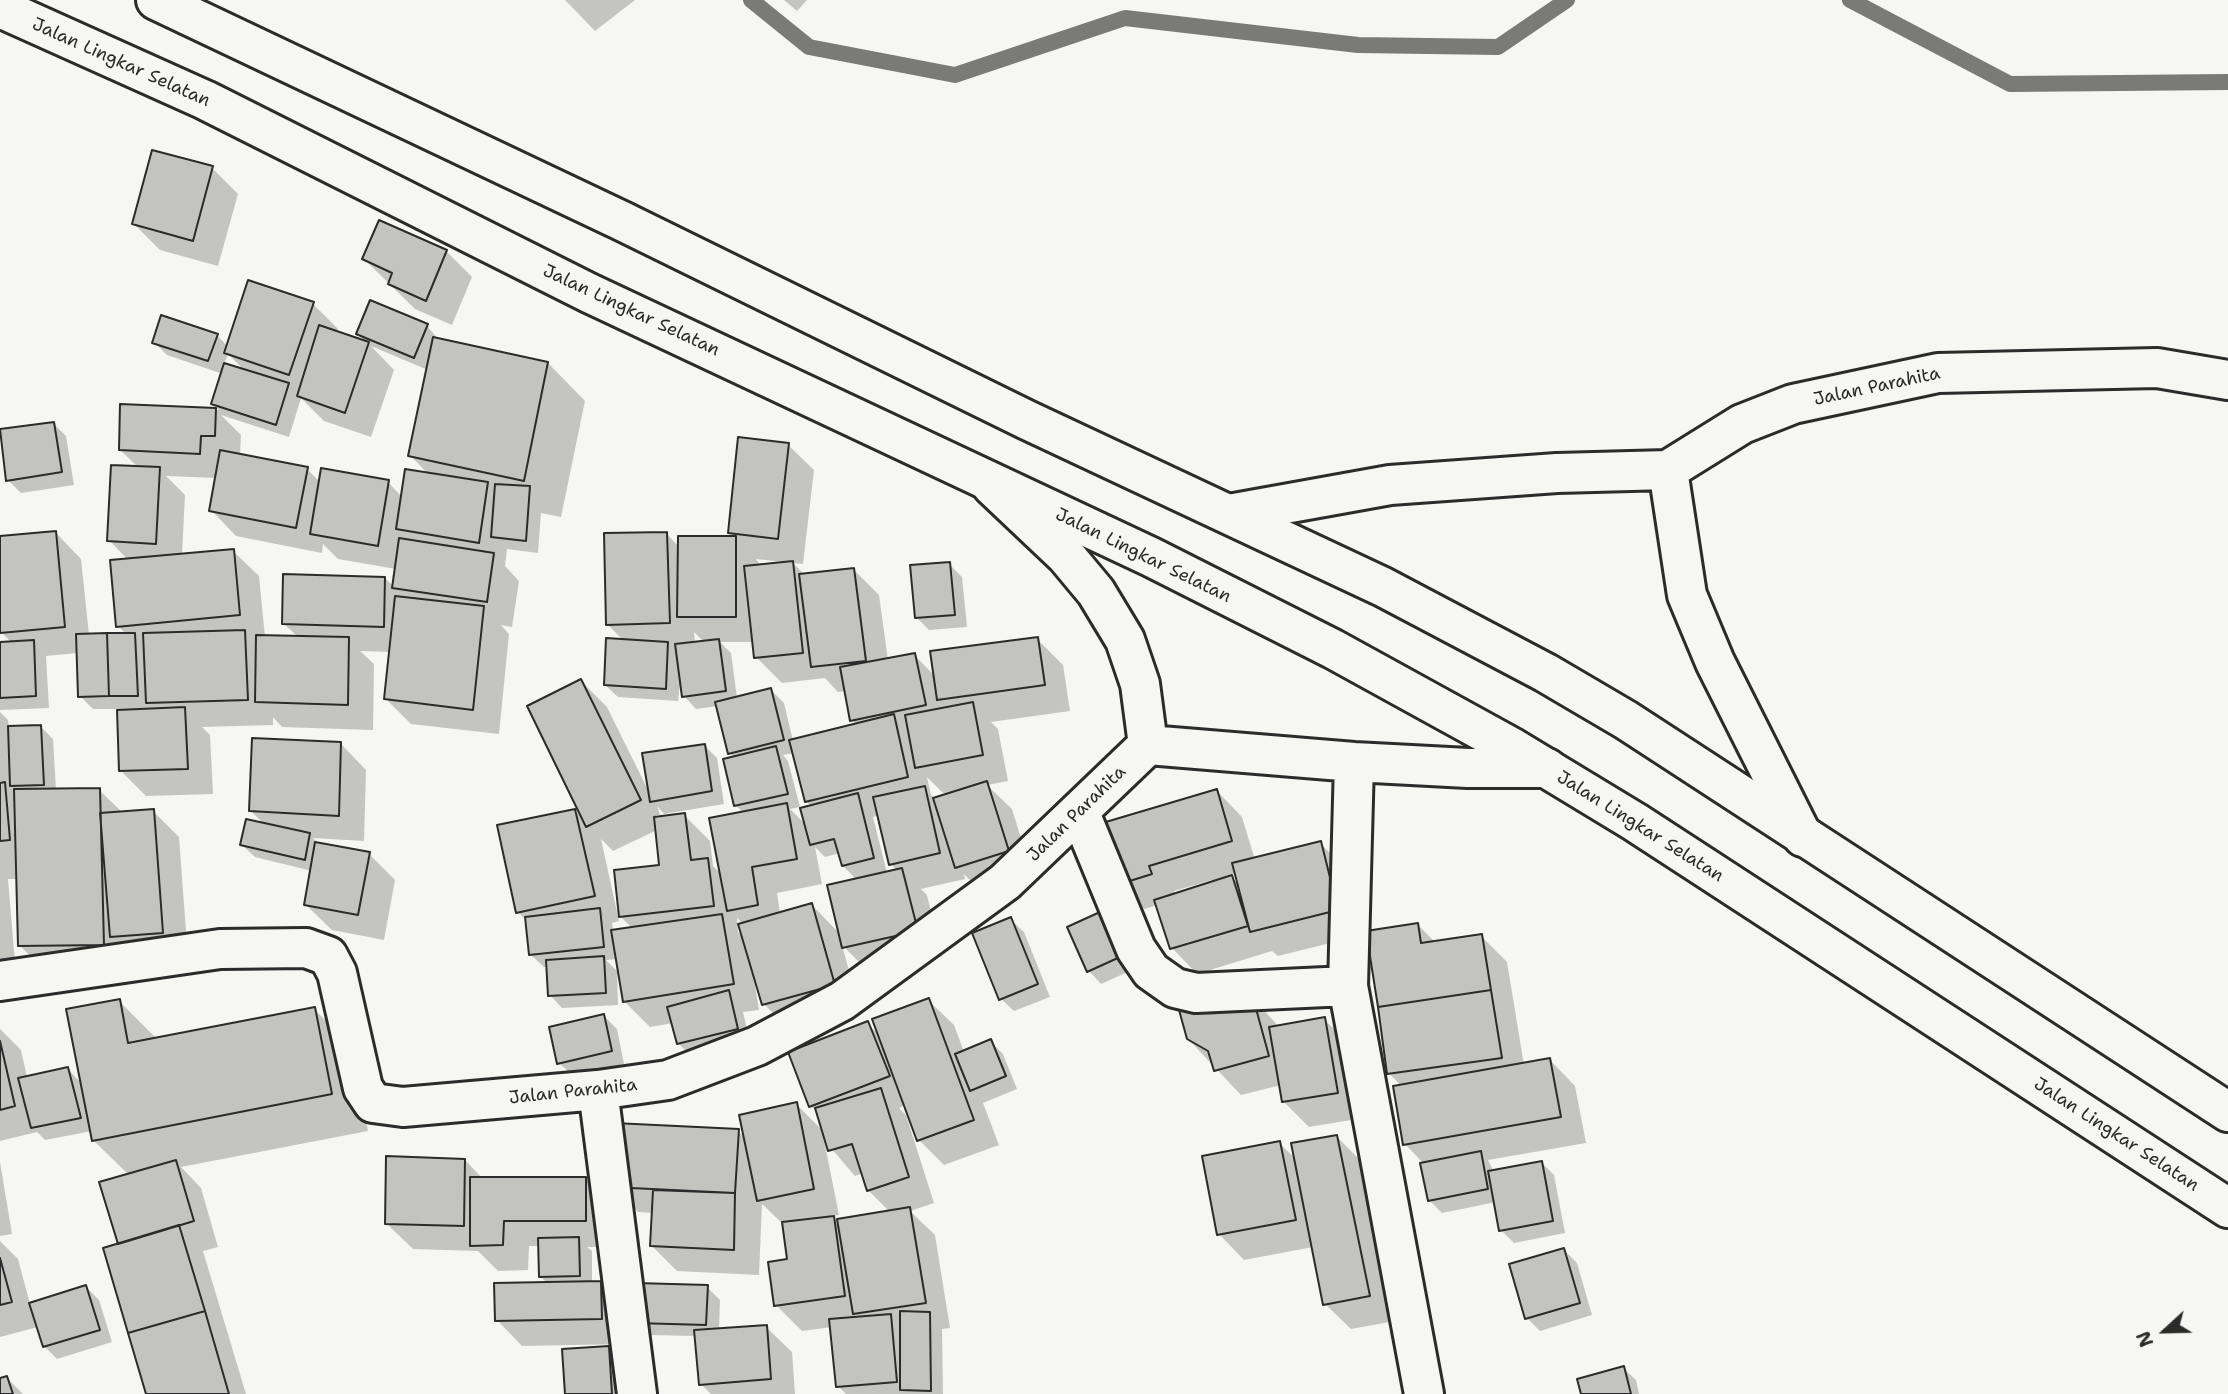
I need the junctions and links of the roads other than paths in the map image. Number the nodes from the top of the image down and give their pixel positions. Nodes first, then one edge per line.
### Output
1 (156, 0) edge
2 (0, 8) edge
3 (2228, 380) edge
4 (1668, 470) junction
5 (991, 485) junction
6 (1228, 514) junction
7 (1149, 745) junction
8 (1354, 762) junction
9 (1547, 768) junction
10 (1080, 813) junction
11 (1803, 836) junction
12 (0, 981) edge
13 (1348, 986) junction
14 (598, 1090) junction
15 (2228, 1112) edge
16 (2228, 1208) edge
17 (637, 1394) edge
18 (1424, 1394) edge

1 - 6 main road
2 - 5 main road, Jalan Lingkar Selatan
3 - 4 main road, Jalan Parahita
4 - 6 main road, Jalan Parahita
4 - 11 main road
5 - 7 main road
5 - 9 main road, Jalan Lingkar Selatan
6 - 11 main road
7 - 8 main road
7 - 10 main road, Jalan Parahita
8 - 9 main road
8 - 13 main road
9 - 16 main road, Jalan Lingkar Selatan
10 - 13 main road
10 - 14 main road, Jalan Parahita
11 - 15 main road
12 - 14 main road, Jalan Parahita
13 - 18 main road
14 - 17 main road

